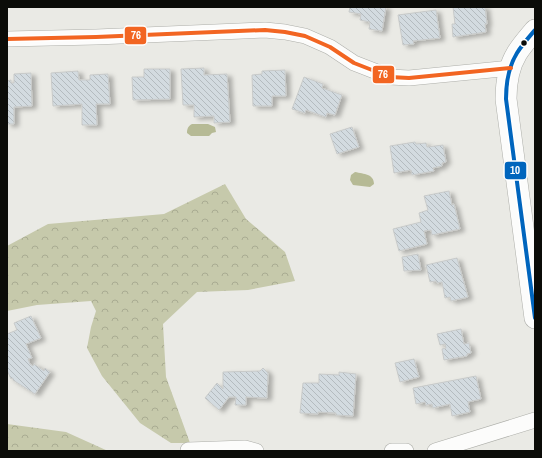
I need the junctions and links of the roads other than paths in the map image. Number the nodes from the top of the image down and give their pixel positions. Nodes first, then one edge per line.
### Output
1 (535, 30) edge
2 (7, 39) edge
3 (511, 68) junction
4 (535, 318) edge
5 (535, 420) edge
6 (188, 450) dead end
7 (256, 451) edge
8 (392, 451) edge
9 (406, 451) edge
10 (435, 451) edge

1 - 3 street
2 - 3 street
3 - 4 street
5 - 10 street
6 - 7 street
8 - 9 street

